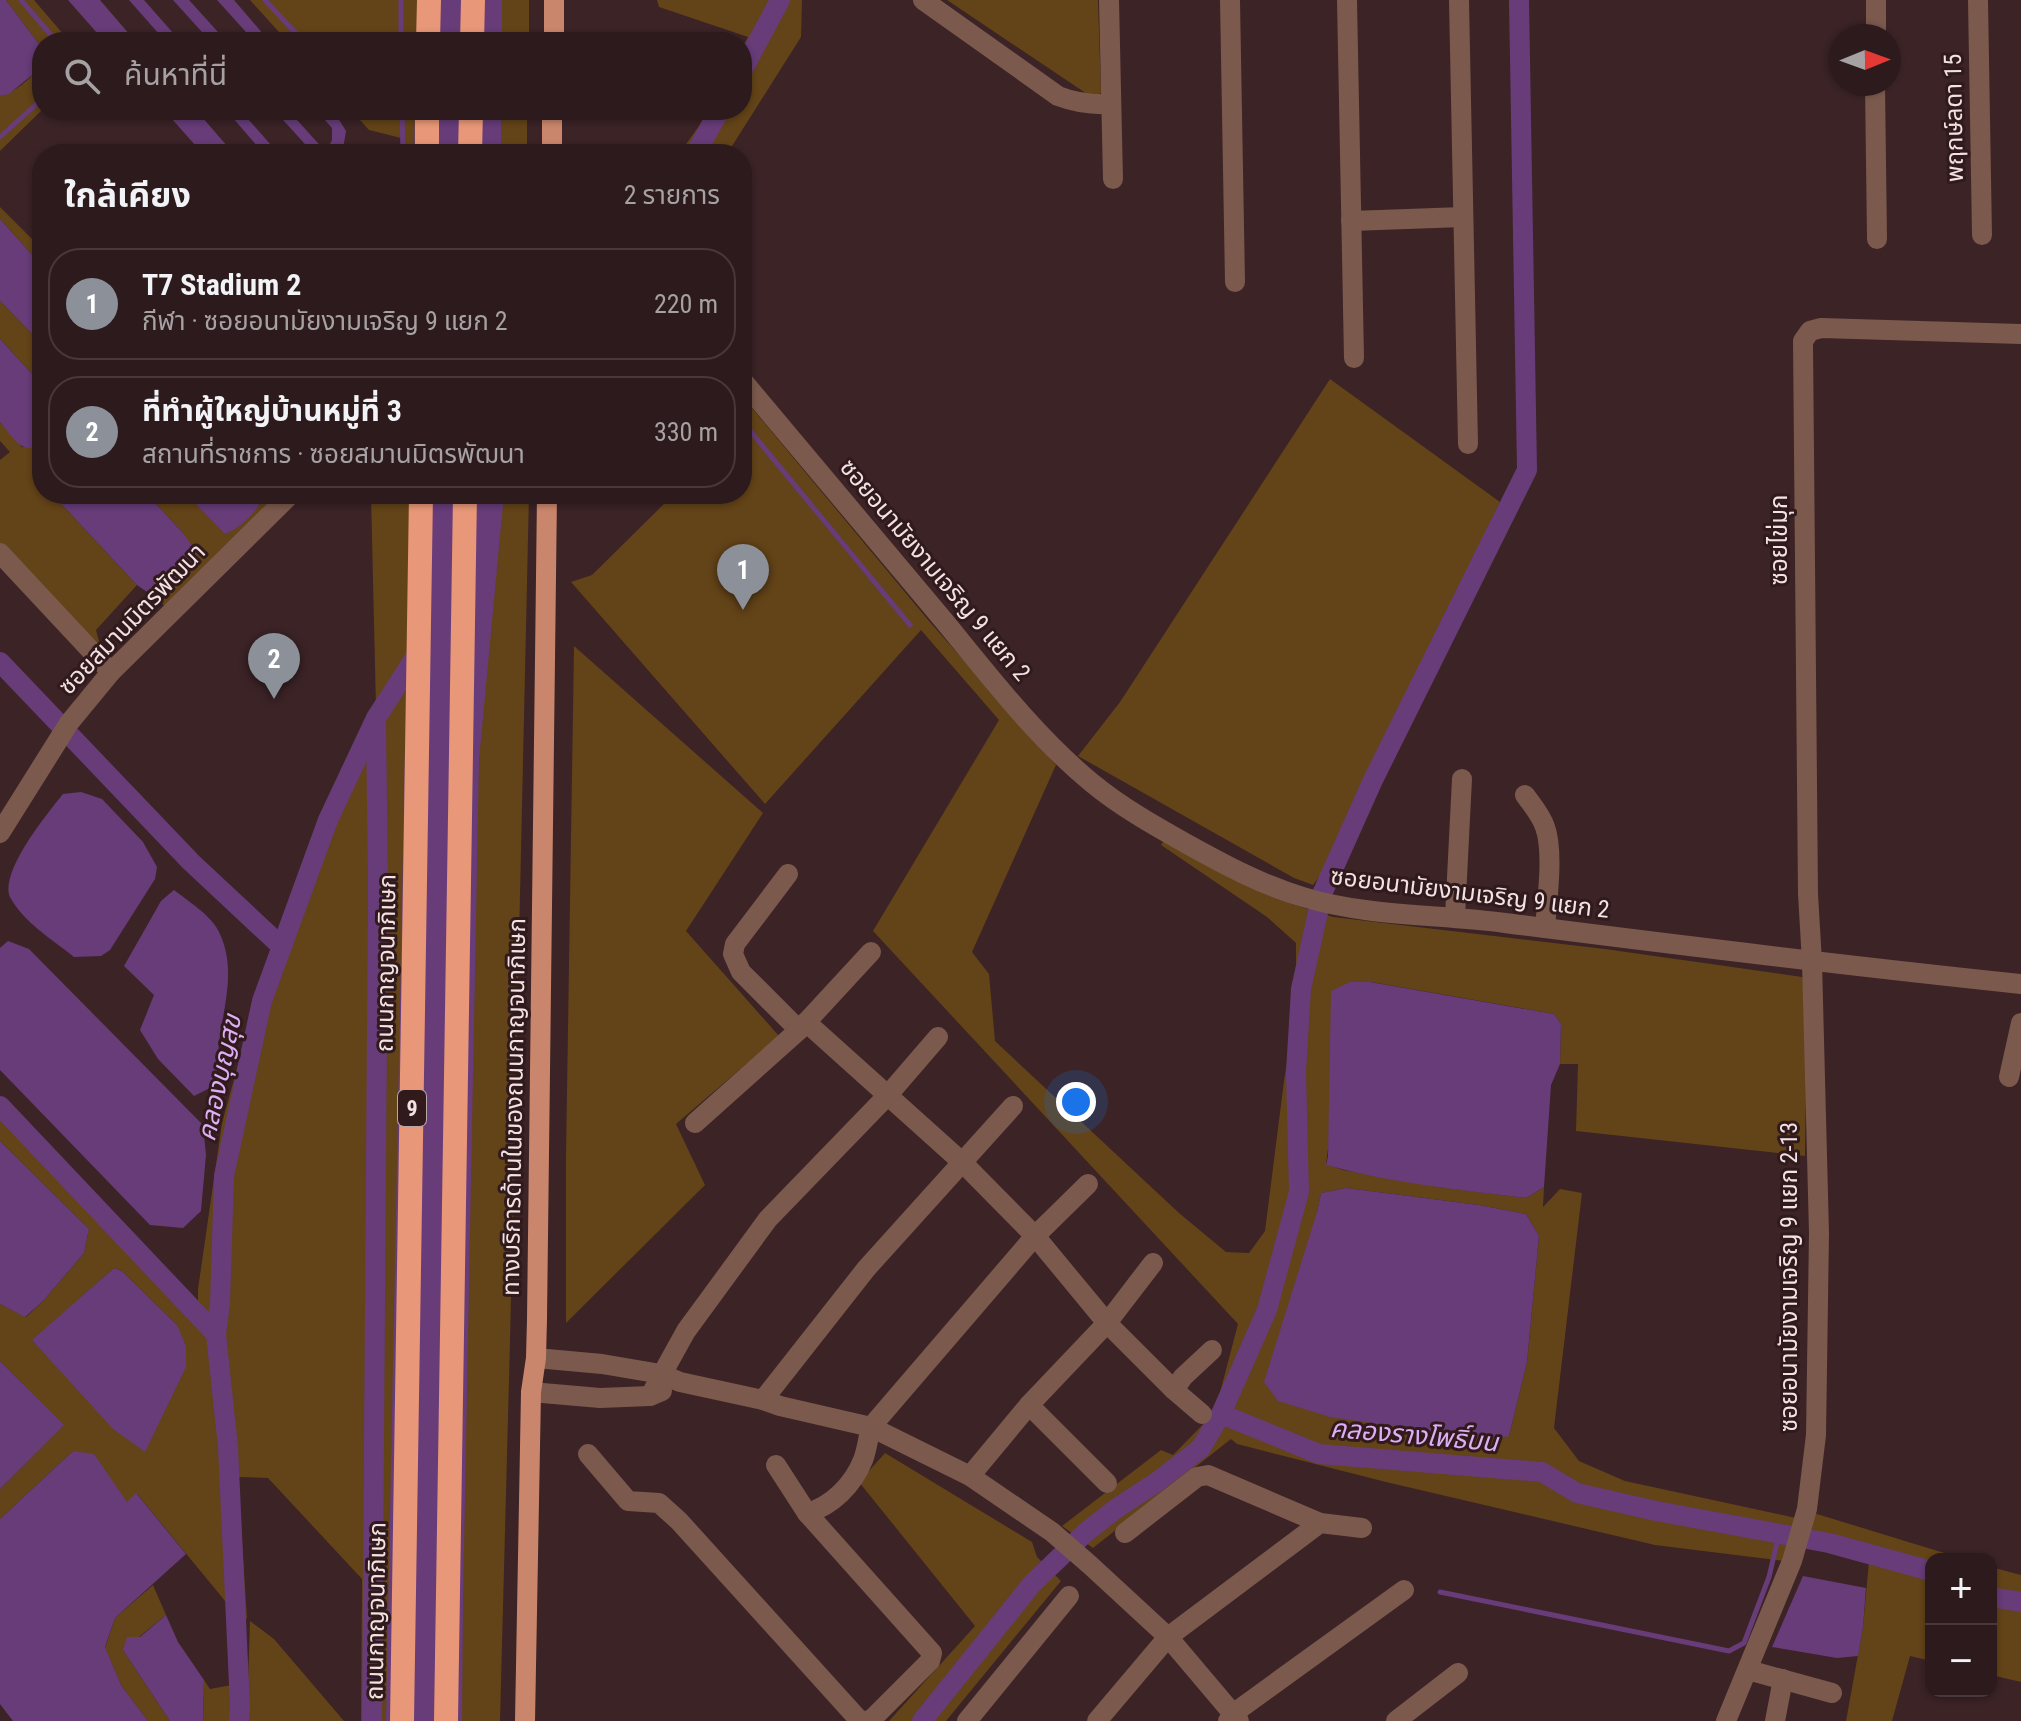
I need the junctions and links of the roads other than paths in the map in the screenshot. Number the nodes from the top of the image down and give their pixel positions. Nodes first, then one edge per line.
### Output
1 (429, 0) edge
2 (473, 0) edge
3 (554, 0) edge
4 (923, 0) edge
5 (1109, 0) edge
6 (1230, 0) edge
7 (1347, 0) edge
8 (1459, 0) edge
9 (1876, 0) edge
10 (1978, 0) edge
11 (1876, 24) edge
12 (428, 32) edge
13 (472, 32) edge
14 (554, 32) edge
15 (1875, 96) edge
16 (1111, 104) junction
17 (427, 120) edge
18 (471, 120) edge
19 (552, 120) edge
20 (427, 144) edge
21 (470, 144) edge
22 (552, 144) edge
23 (1113, 179) dead end
24 (1463, 217) junction
25 (1351, 221) junction
26 (1982, 235) dead end
27 (1877, 239) dead end
28 (1235, 282) dead end
29 (2021, 334) edge
30 (1354, 358) dead end
31 (752, 392) edge
32 (1468, 444) dead end
33 (281, 504) edge
34 (421, 504) edge
35 (465, 504) edge
36 (547, 504) edge
37 (0, 553) edge
38 (111, 672) junction
39 (1462, 779) dead end
40 (1525, 795) dead end
41 (0, 833) edge
42 (788, 874) dead end
43 (1455, 917) junction
44 (1545, 928) junction
45 (871, 952) dead end
46 (1812, 962) junction
47 (2021, 984) edge
48 (2021, 1023) edge
49 (802, 1026) junction
50 (938, 1037) dead end
51 (2009, 1077) dead end
52 (888, 1095) junction
53 (1013, 1106) dead end
54 (695, 1123) dead end
55 (963, 1163) junction
56 (1088, 1184) dead end
57 (1035, 1236) junction
58 (1153, 1263) dead end
59 (1107, 1323) junction
60 (1212, 1350) dead end
61 (536, 1358) junction
62 (670, 1378) junction
63 (1174, 1390) junction
64 (531, 1392) junction
65 (763, 1400) junction
66 (1029, 1405) junction
67 (1202, 1414) dead end
68 (871, 1427) junction
69 (588, 1454) dead end
70 (776, 1465) dead end
71 (970, 1476) junction
72 (1107, 1483) dead end
73 (807, 1513) junction
74 (1320, 1523) junction
75 (1362, 1528) dead end
76 (1125, 1533) dead end
77 (1404, 1590) dead end
78 (1069, 1596) dead end
79 (1168, 1637) junction
80 (1748, 1670) junction
81 (1458, 1673) dead end
82 (1783, 1679) junction
83 (1832, 1693) dead end
84 (1233, 1718) edge
85 (402, 1721) edge
86 (446, 1721) edge
87 (525, 1721) edge
88 (862, 1721) edge
89 (967, 1721) edge
90 (1097, 1721) edge
91 (1396, 1721) edge
92 (1726, 1721) edge
93 (1775, 1721) edge

1 - 12 highway
2 - 13 highway
3 - 14 main road
4 - 16 street
5 - 16 street
6 - 28 street
7 - 25 street
8 - 24 street
9 - 11 street
10 - 26 street, พฤกษ์ลดา 15
15 - 27 street
16 - 23 street
17 - 20 highway
18 - 21 highway
19 - 22 main road
24 - 25 street
24 - 32 street
25 - 30 street
29 - 46 street, ซอยไข่มุก
31 - 43 street, ซอยอนามัยงามเจริญ 9 แยก 2
33 - 38 street, ซอยสมานมิตรพัฒนา
34 - 85 highway, ถนนกาญจนาภิเษก / 9
35 - 86 highway, 9
36 - 61 main road, ทางบริการด้านในของถนนกาญจนาภิเษก
37 - 38 street
38 - 41 street, ซอยสมานมิตรพัฒนา
39 - 43 street
40 - 44 street
42 - 49 street
43 - 44 street, ซอยอนามัยงามเจริญ 9 แยก 2
44 - 46 street, ซอยอนามัยงามเจริญ 9 แยก 2
45 - 49 street
46 - 47 street, ซอยอนามัยงามเจริญ 9 แยก 2
46 - 80 street, ซอยอนามัยงามเจริญ 9 แยก 2-13
48 - 51 street
49 - 52 street
49 - 54 street
50 - 52 street
52 - 55 street
52 - 62 street
53 - 55 street
55 - 57 street
55 - 65 street
56 - 57 street
57 - 59 street
57 - 68 street
58 - 59 street
59 - 63 street
59 - 66 street
60 - 63 street
61 - 62 street
61 - 64 main road, ทางบริการด้านในของถนนกาญจนาภิเษก
62 - 64 street
62 - 65 street
63 - 67 street
64 - 87 main road, ทางบริการด้านในของถนนกาญจนาภิเษก
65 - 68 street
66 - 71 street
66 - 72 street
68 - 71 street
68 - 73 street
69 - 88 street
70 - 73 street
71 - 79 street
73 - 88 street
74 - 75 street
74 - 76 street
74 - 79 street
77 - 84 street
78 - 89 street
79 - 84 street
79 - 90 street
80 - 82 street
80 - 92 street, ซอยอนามัยงามเจริญ 9 แยก 2-13
81 - 91 street
82 - 83 street
82 - 93 street

